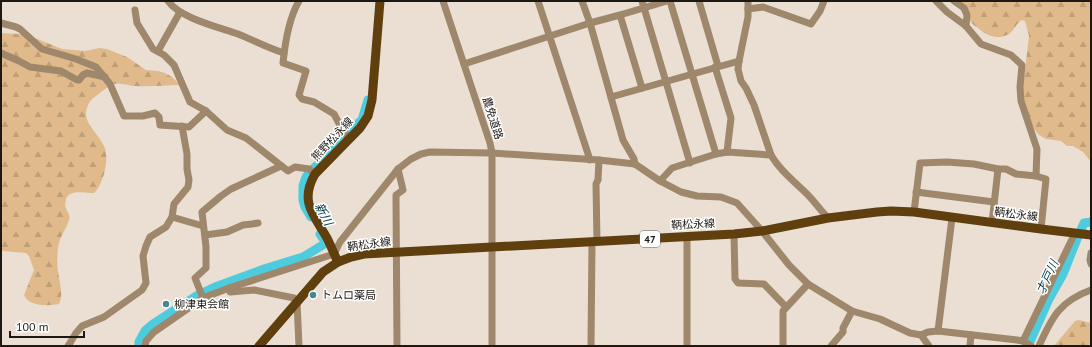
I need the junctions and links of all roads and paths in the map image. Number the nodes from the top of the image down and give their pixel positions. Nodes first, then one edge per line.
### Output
1 (168, 1) edge
2 (299, 1) edge
3 (380, 1) edge
4 (443, 1) edge
5 (538, 1) edge
6 (582, 1) edge
7 (667, 1) edge
8 (670, 1) edge
9 (699, 1) edge
10 (748, 1) edge
11 (824, 1) edge
12 (936, 1) edge
13 (954, 1) edge
14 (643, 4) edge
15 (748, 9) junction
16 (135, 10) dead end
17 (180, 12) junction
18 (620, 15) junction
19 (1, 23) edge
20 (590, 23) junction
21 (966, 26) junction
22 (550, 36) junction
23 (158, 51) junction
24 (1, 53) edge
25 (284, 54) junction
26 (739, 61) junction
27 (464, 64) junction
28 (716, 67) junction
29 (692, 74) junction
30 (105, 77) junction
31 (666, 81) junction
32 (642, 88) junction
33 (611, 97) junction
34 (206, 111) junction
35 (182, 126) junction
36 (349, 139) junction
37 (727, 152) junction
38 (492, 154) junction
39 (716, 154) junction
40 (771, 155) junction
41 (590, 160) junction
42 (599, 160) junction
43 (690, 163) junction
44 (635, 164) junction
45 (281, 166) junction
46 (398, 169) junction
47 (998, 169) junction
48 (312, 172) junction
49 (1036, 176) junction
50 (660, 180) junction
51 (916, 192) junction
52 (994, 202) junction
53 (914, 212) junction
54 (172, 217) junction
55 (828, 218) junction
56 (952, 218) junction
57 (258, 222) dead end
58 (992, 223) junction
59 (203, 226) junction
60 (1041, 229) junction
61 (762, 231) junction
62 (734, 234) junction
63 (1081, 234) edge
64 (205, 235) junction
65 (687, 237) junction
66 (595, 242) junction
67 (492, 247) junction
68 (396, 252) junction
69 (1091, 253) edge
70 (336, 258) junction
71 (1091, 264) edge
72 (808, 284) junction
73 (229, 288) junction
74 (1091, 290) edge
75 (203, 298) junction
76 (297, 302) junction
77 (786, 307) junction
78 (852, 311) junction
79 (938, 331) junction
80 (921, 335) junction
81 (970, 335) junction
82 (1028, 344) edge
83 (68, 346) edge
84 (145, 346) edge
85 (259, 346) edge
86 (299, 346) edge
87 (397, 346) edge
88 (492, 346) edge
89 (592, 346) edge
90 (687, 346) edge
91 (783, 346) edge
92 (831, 346) edge
93 (929, 346) edge
94 (970, 346) edge
95 (1039, 346) edge

1 - 17 street
2 - 25 street
3 - 36 main road, 熊野松永線
4 - 27 street, 農免道路
5 - 22 street
6 - 20 street
7 - 14 street
8 - 29 street
9 - 28 street
10 - 15 street
11 - 15 street
12 - 21 street
13 - 21 street
14 - 18 street
14 - 31 street
15 - 26 street
16 - 23 street
17 - 23 street
17 - 25 street
18 - 20 street
18 - 32 street
19 - 30 street
20 - 22 street
20 - 33 street
21 - 49 street
22 - 27 street
22 - 41 street
23 - 34 street
24 - 30 street
25 - 36 street
26 - 28 street
26 - 40 street
27 - 38 street, 農免道路
28 - 29 street
28 - 37 street
29 - 31 street
29 - 39 street
30 - 35 street
31 - 32 street
31 - 43 street
32 - 33 street
33 - 44 street
34 - 35 street
34 - 45 street
35 - 54 street
36 - 48 main road, 熊野松永線
37 - 39 street
37 - 40 street
38 - 41 street
38 - 46 street
38 - 67 street, 農免道路
39 - 43 street
40 - 55 street
41 - 42 street
42 - 44 street
42 - 66 street
43 - 50 street
44 - 50 street
45 - 48 street
45 - 59 street
46 - 68 street
46 - 70 street
47 - 49 street
47 - 51 street
47 - 52 street
48 - 70 main road, 熊野松永線
49 - 60 street
50 - 61 street
51 - 52 street
51 - 53 street
52 - 58 street
53 - 55 main road, 鞆松永線 / 47
53 - 56 main road, 鞆松永線 / 47
54 - 59 street
54 - 83 street
55 - 61 main road, 鞆松永線 / 47
56 - 58 main road, 鞆松永線 / 47
56 - 79 street
57 - 64 street
58 - 60 main road, 鞆松永線 / 47
59 - 64 street
60 - 63 main road, 鞆松永線 / 47
61 - 62 main road, 鞆松永線 / 47
61 - 72 street
62 - 65 main road, 鞆松永線 / 47
62 - 77 street
63 - 82 street
64 - 75 street
65 - 66 main road, 鞆松永線 / 47
65 - 90 street
66 - 67 main road, 鞆松永線 / 47
66 - 89 street
67 - 68 main road, 鞆松永線 / 47
67 - 88 street, 農免道路
68 - 70 main road, 鞆松永線 / 47
68 - 87 street
69 - 71 street
70 - 73 street
70 - 76 main road, 鞆松永線 / 47
72 - 77 street
72 - 78 street
73 - 75 street
73 - 76 street
74 - 95 street
75 - 84 street
76 - 85 main road, 鞆松永線 / 47
76 - 86 street
77 - 91 street
78 - 80 street
78 - 92 street
79 - 80 street
79 - 81 street
80 - 93 street
81 - 82 street
81 - 94 street

